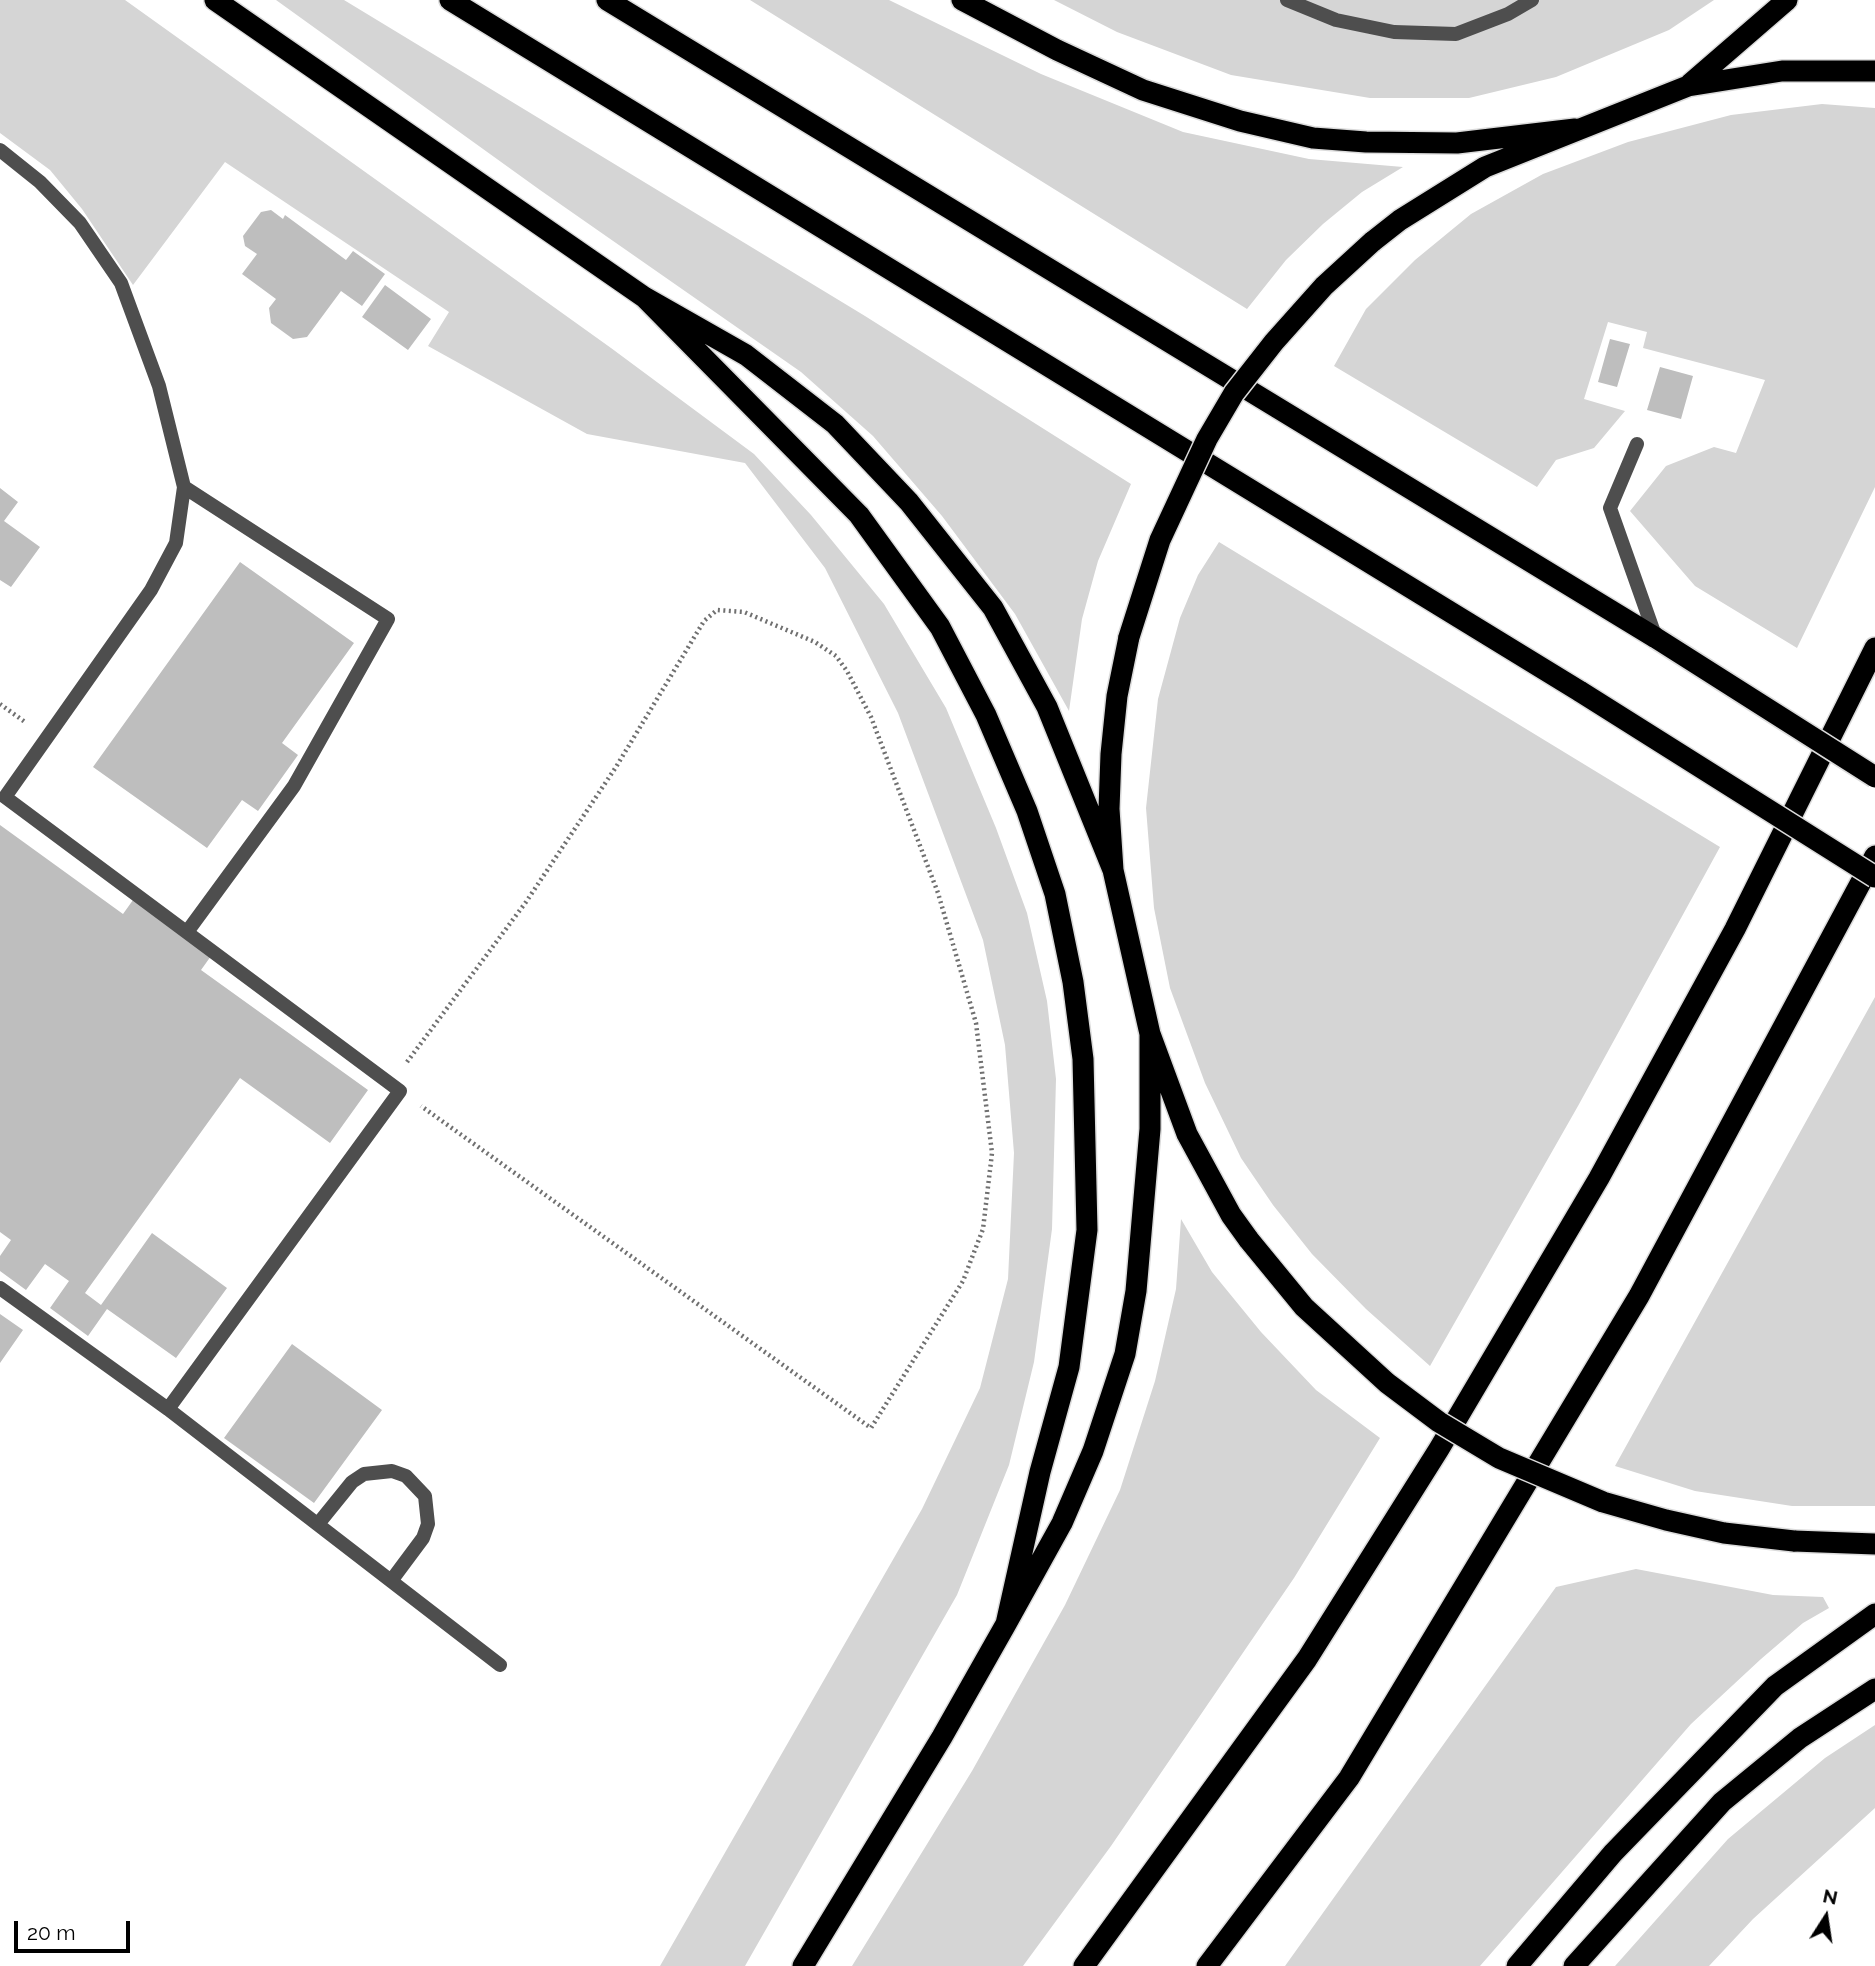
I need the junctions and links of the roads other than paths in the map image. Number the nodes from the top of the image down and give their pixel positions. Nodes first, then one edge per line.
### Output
1 (215, 0) edge
2 (450, 0) edge
3 (607, 0) edge
4 (962, 0) edge
5 (1287, 0) edge
6 (1532, 0) edge
7 (1787, 0) edge
8 (1875, 71) edge
9 (1688, 86) junction
10 (1575, 129) junction
11 (0, 150) edge
12 (644, 297) junction
13 (1637, 444) dead end
14 (184, 487) junction
15 (1656, 638) junction
16 (1875, 648) edge
17 (1875, 777) edge
18 (1875, 856) edge
19 (1113, 870) junction
20 (1875, 877) edge
21 (187, 932) junction
22 (1150, 1034) junction
23 (0, 1288) edge
24 (168, 1409) junction
25 (318, 1524) junction
26 (1875, 1544) edge
27 (391, 1581) junction
28 (1875, 1614) edge
29 (1006, 1625) junction
30 (500, 1665) dead end
31 (1875, 1689) edge
32 (803, 1966) edge
33 (1084, 1966) edge
34 (1207, 1966) edge
35 (1517, 1966) edge
36 (1574, 1966) edge

1 - 12 highway
2 - 20 highway, bridge
3 - 15 highway
4 - 10 highway
5 - 6 lane
7 - 9 highway
8 - 9 highway
9 - 10 highway
10 - 19 highway, bridge
11 - 14 lane
12 - 19 highway
12 - 29 highway
13 - 15 lane
14 - 21 lane
14 - 21 lane
15 - 17 highway, bridge
16 - 33 highway
18 - 34 highway
19 - 22 highway
21 - 24 lane
22 - 26 highway, bridge
22 - 29 highway
23 - 24 lane
24 - 25 lane
25 - 27 lane
25 - 27 lane
27 - 30 lane
28 - 35 highway
29 - 32 highway
31 - 36 highway

